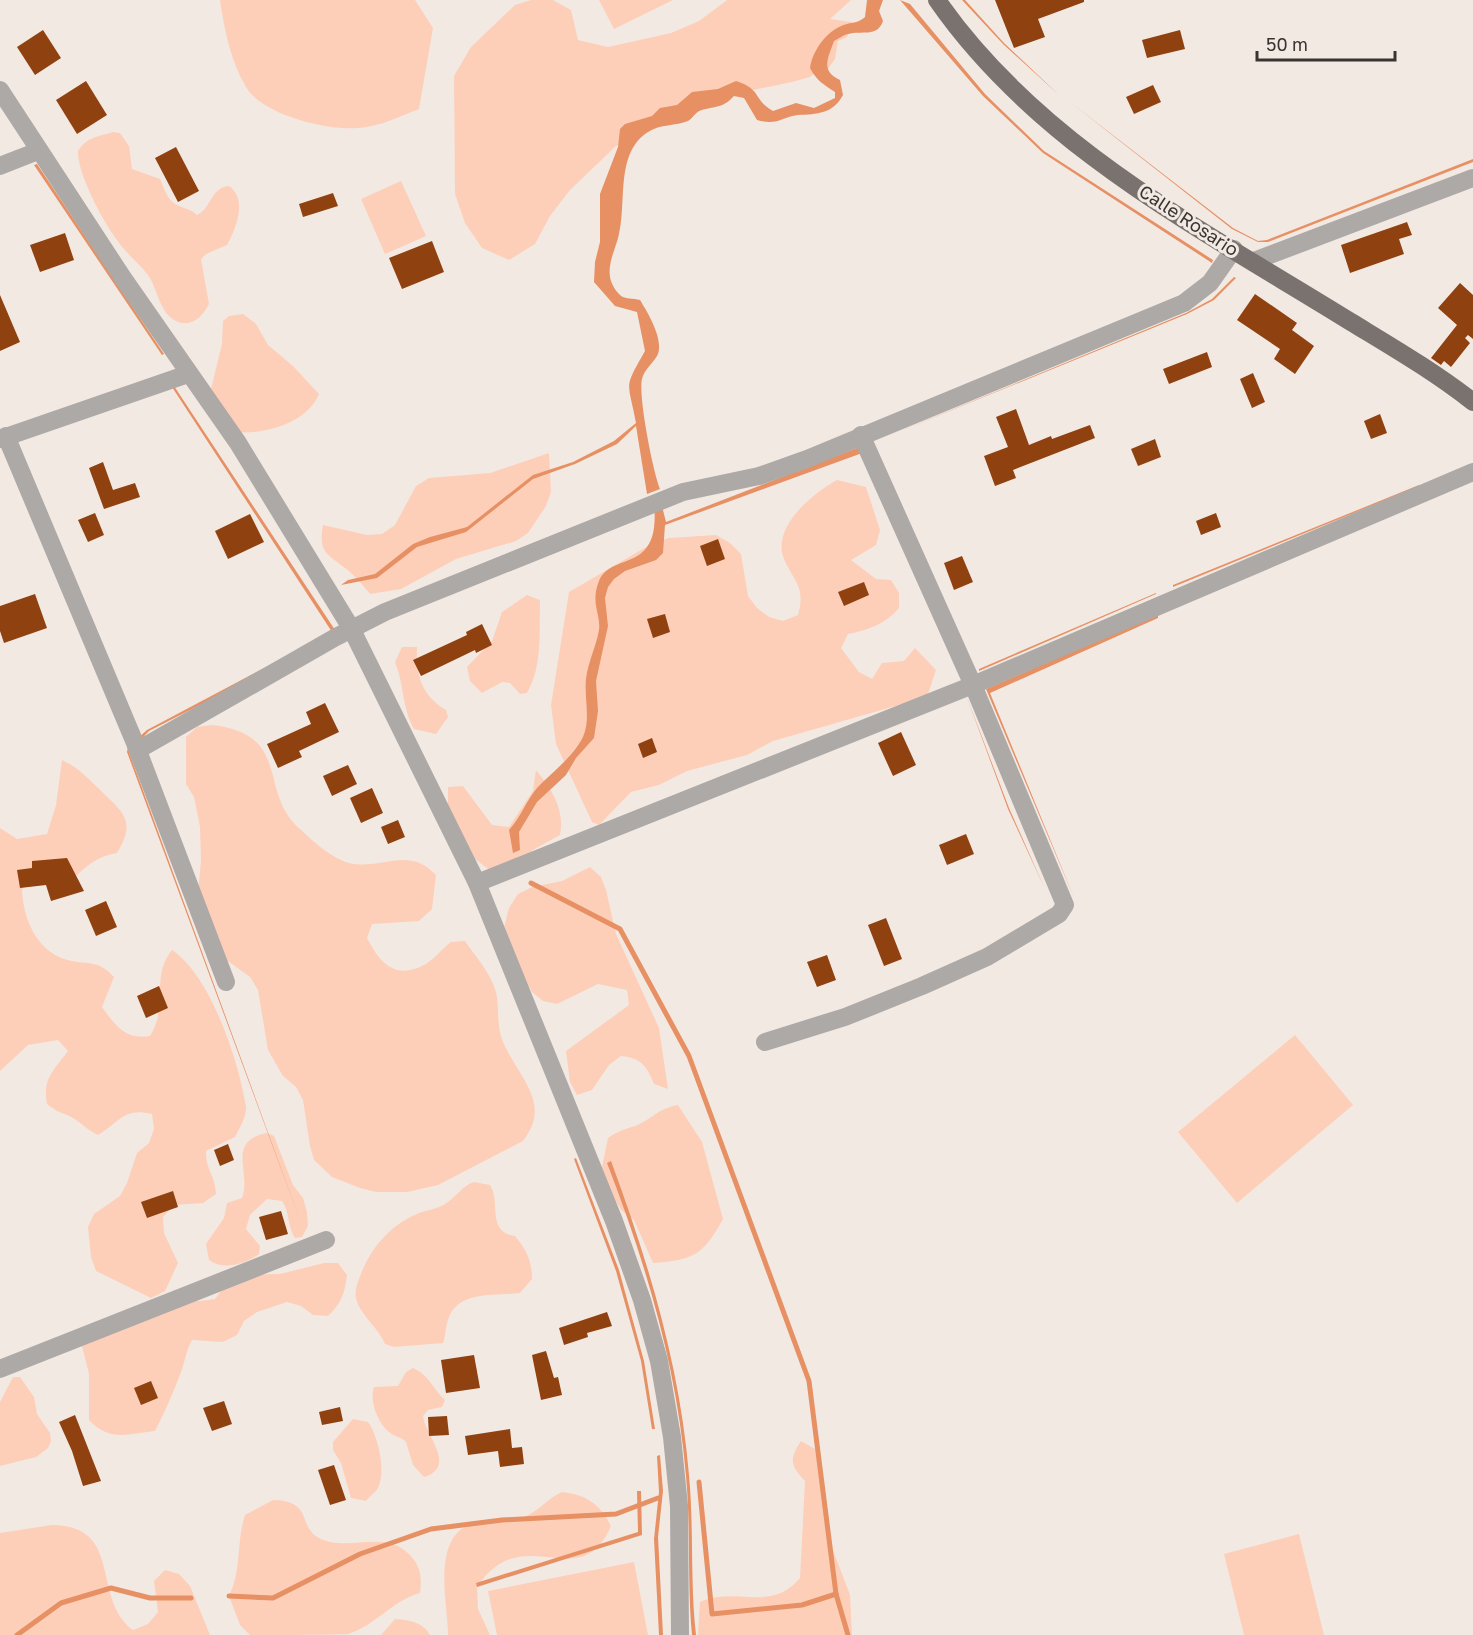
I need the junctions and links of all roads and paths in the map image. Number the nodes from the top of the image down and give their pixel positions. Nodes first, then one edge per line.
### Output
1 (937, 0) edge
2 (0, 90) edge
3 (38, 151) junction
4 (0, 166) edge
5 (1473, 178) edge
6 (1234, 249) junction
7 (1254, 261) junction
8 (188, 374) junction
9 (1473, 402) edge
10 (861, 435) junction
11 (3, 438) edge
12 (1473, 472) edge
13 (351, 628) junction
14 (973, 686) junction
15 (138, 750) junction
16 (477, 883) junction
17 (226, 982) dead end
18 (765, 1042) dead end
19 (326, 1240) dead end
20 (0, 1370) edge
21 (680, 1635) edge

1 - 6 main road, Calle Rosario
2 - 3 street
3 - 4 street
3 - 8 street
5 - 7 street
6 - 7 main road, Calle Rosario
6 - 10 street
7 - 9 main road, Calle Rosario
8 - 11 street
8 - 13 street
10 - 13 street
10 - 14 street
11 - 15 street
12 - 14 street
13 - 15 street
13 - 16 street
14 - 16 street
14 - 18 street
15 - 17 street
16 - 21 street
19 - 20 street

